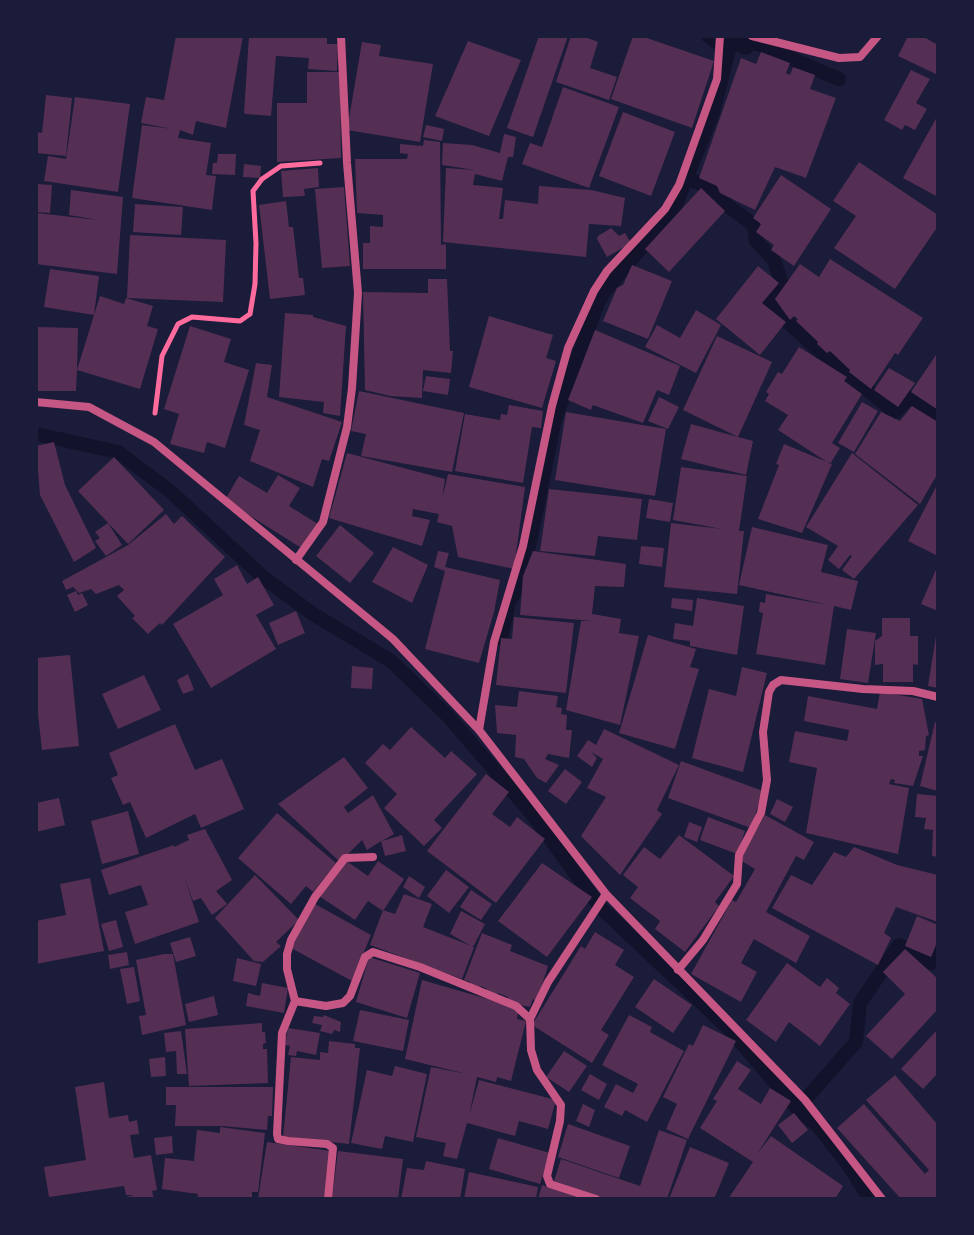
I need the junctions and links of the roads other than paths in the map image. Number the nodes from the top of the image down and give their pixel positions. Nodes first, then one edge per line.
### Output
1 (341, 36) edge
2 (720, 36) edge
3 (752, 36) edge
4 (878, 36) edge
5 (36, 402) edge
6 (296, 560) junction
7 (938, 697) edge
8 (479, 730) junction
9 (373, 857) dead end
10 (606, 894) junction
11 (678, 970) junction
12 (295, 1001) junction
13 (530, 1019) junction
14 (328, 1199) edge
15 (596, 1199) edge
16 (882, 1199) edge

1 - 6 street
2 - 8 street
3 - 4 street
5 - 6 street
6 - 8 street
7 - 11 street
8 - 10 street
9 - 12 street
10 - 11 street
10 - 13 street
11 - 16 street
12 - 13 street
12 - 14 street
13 - 15 street

